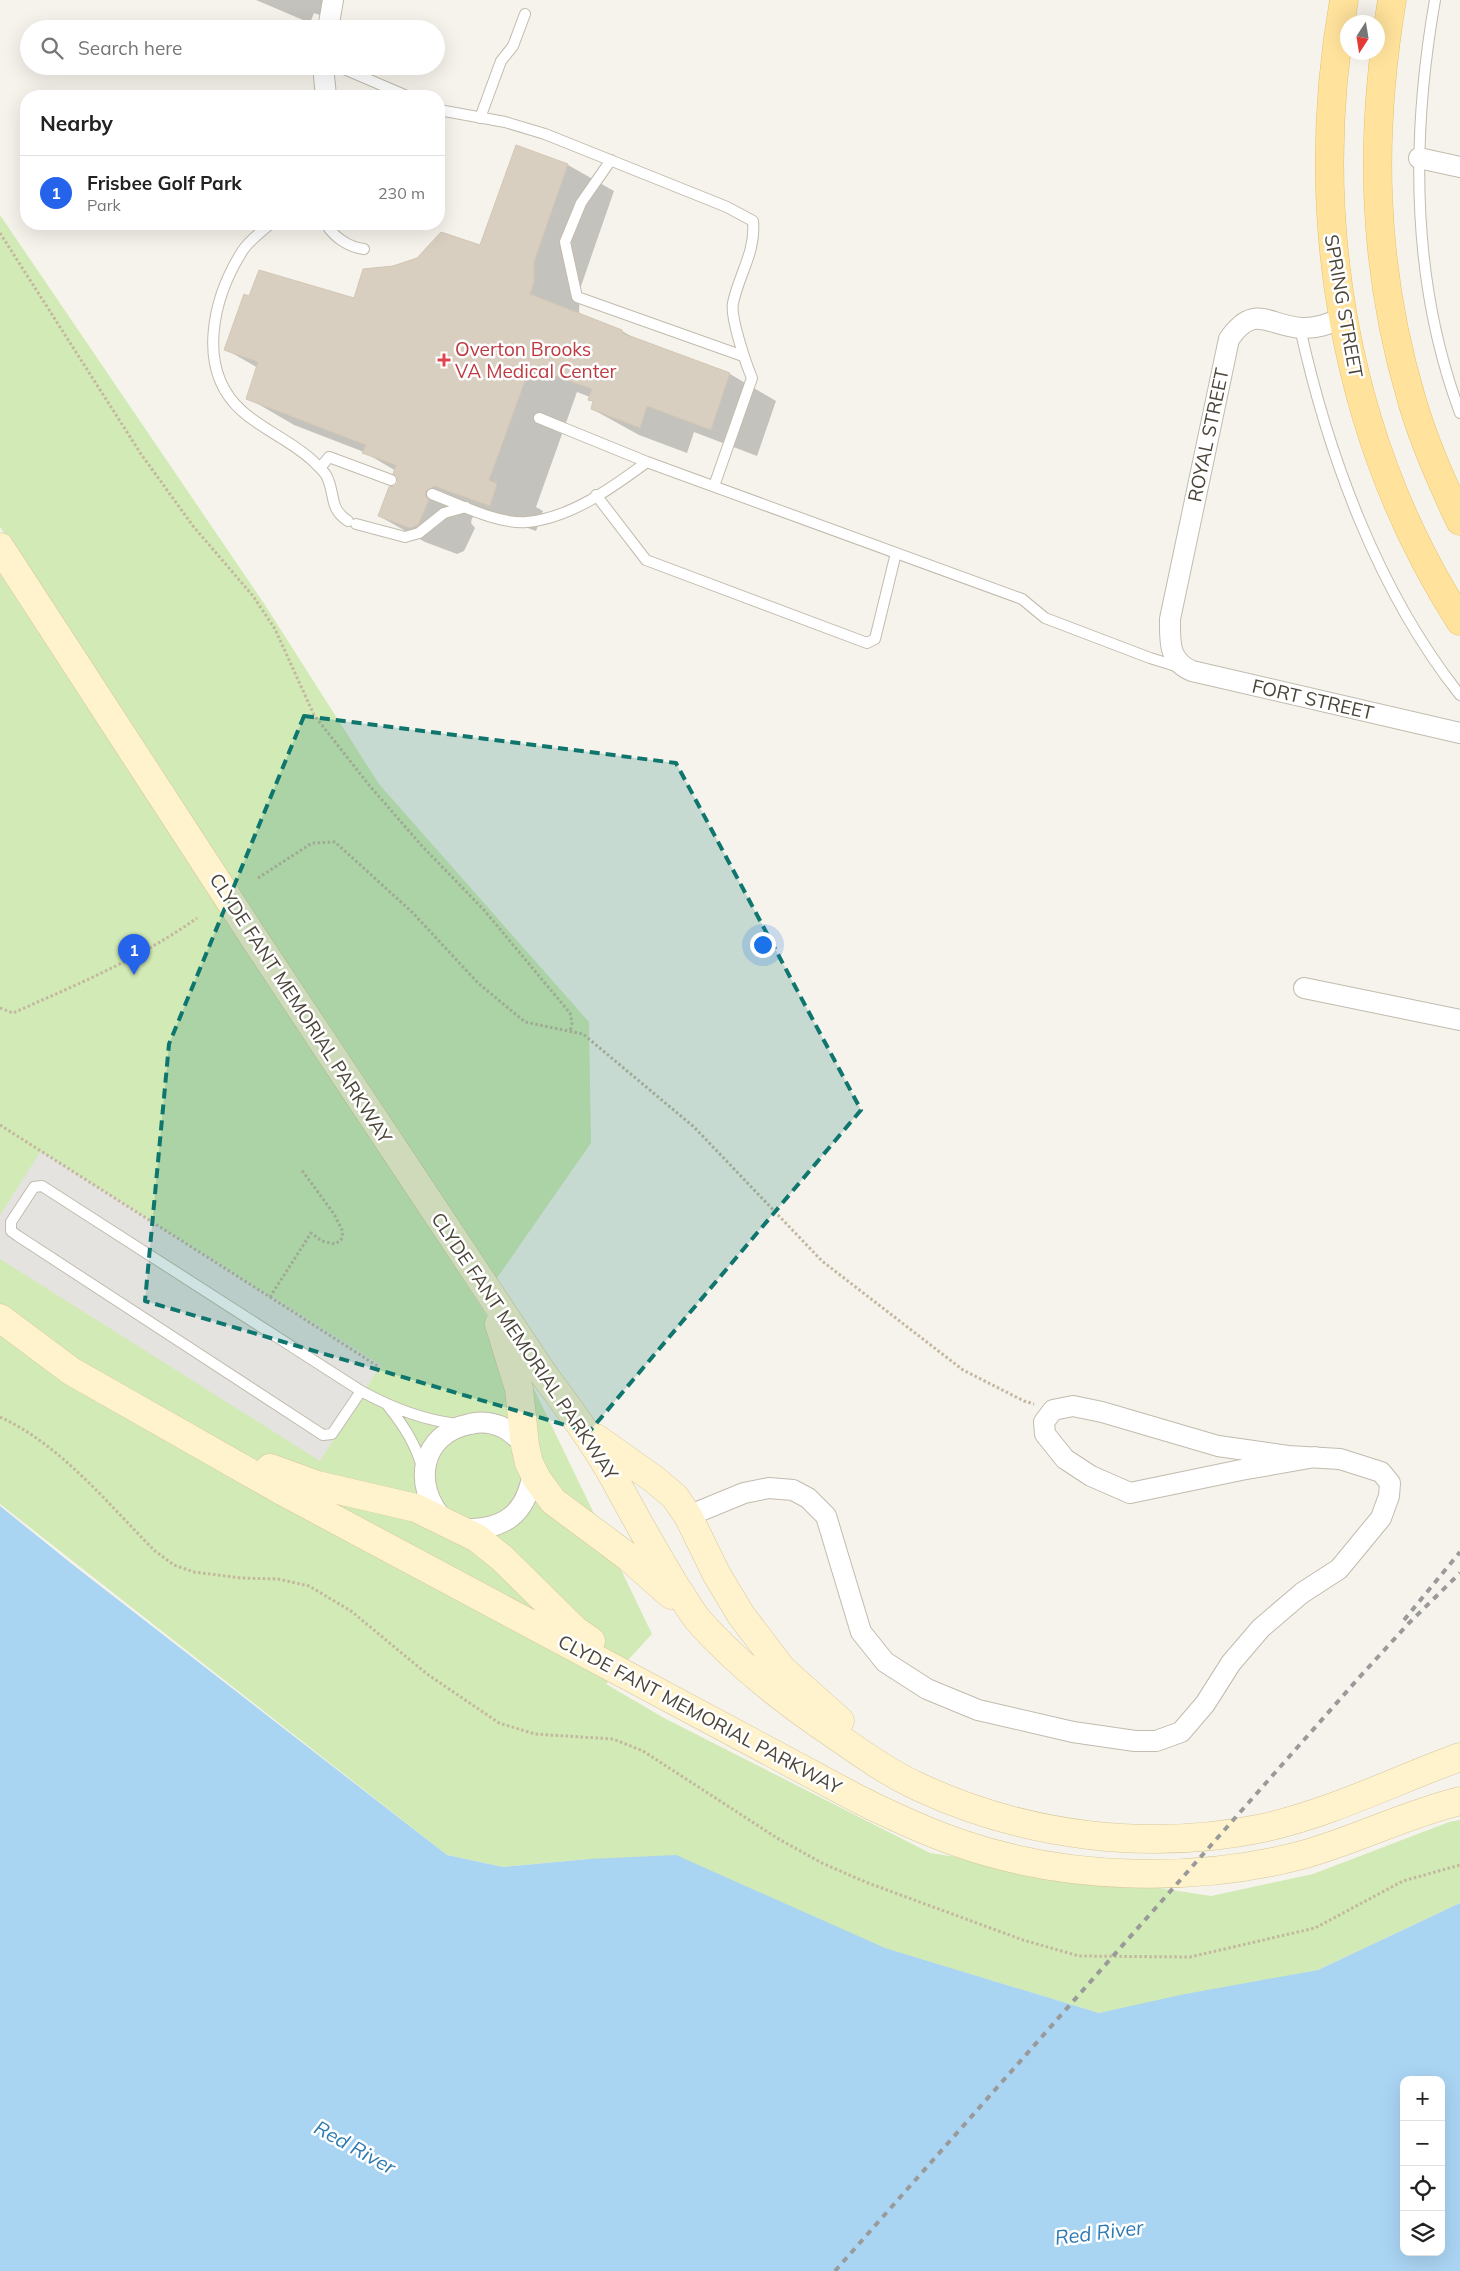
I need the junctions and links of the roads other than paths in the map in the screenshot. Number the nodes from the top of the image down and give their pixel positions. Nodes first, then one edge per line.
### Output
1 (333, 0) edge
2 (1344, 0) edge
3 (1392, 0) edge
4 (1435, 0) edge
5 (525, 14) dead end
6 (330, 20) edge
7 (324, 75) edge
8 (358, 75) edge
9 (325, 90) edge
10 (393, 90) edge
11 (445, 111) edge
12 (480, 118) junction
13 (1419, 158) junction
14 (611, 160) junction
15 (1460, 167) edge
16 (264, 230) edge
17 (330, 230) edge
18 (364, 249) dead end
19 (1342, 318) junction
20 (1300, 328) junction
21 (743, 356) junction
22 (1460, 413) edge
23 (539, 418) dead end
24 (647, 462) junction
25 (320, 468) junction
26 (391, 480) dead end
27 (714, 486) junction
28 (432, 494) dead end
29 (596, 495) junction
30 (466, 507) junction
31 (1460, 521) edge
32 (0, 547) edge
33 (896, 553) junction
34 (1460, 621) edge
35 (1172, 654) joint
36 (1192, 671) junction
37 (1460, 695) edge
38 (1460, 733) edge
39 (1304, 988) dead end
40 (1460, 1020) edge
41 (488, 1291) junction
42 (0, 1318) edge
43 (362, 1391) junction
44 (387, 1406) junction
45 (154, 1417) junction
46 (577, 1418) junction
47 (463, 1425) junction
48 (525, 1445) junction
49 (1315, 1457) junction
50 (533, 1471) junction
51 (425, 1475) junction
52 (688, 1516) junction
53 (452, 1525) junction
54 (696, 1618) junction
55 (724, 1728) junction
56 (1460, 1757) edge
57 (936, 1794) junction
58 (1460, 1801) edge

1 - 6 street
2 - 19 main road, SPRING STREET
3 - 31 main road
4 - 13 lane
5 - 12 lane
7 - 9 street
8 - 10 lane
11 - 12 lane
12 - 14 lane
13 - 15 street
13 - 22 lane
14 - 21 lane
14 - 21 lane
16 - 25 lane
17 - 18 lane
19 - 20 street, ROYAL STREET
19 - 34 main road, SPRING STREET
20 - 35 street, ROYAL STREET
20 - 37 lane
21 - 27 lane
23 - 24 lane
24 - 27 lane
24 - 29 lane
25 - 26 lane
25 - 30 lane
27 - 33 lane
28 - 30 lane
29 - 30 lane
29 - 33 lane
32 - 41 main road, CLYDE FANT MEMORIAL PARKWAY
33 - 36 lane
35 - 36 street, FORT STREET
36 - 38 street, FORT STREET
39 - 40 street
41 - 46 main road, CLYDE FANT MEMORIAL PARKWAY
41 - 48 main road
42 - 45 main road, CLYDE FANT MEMORIAL PARKWAY
43 - 43 lane
43 - 44 lane
44 - 47 lane
44 - 51 lane
45 - 53 main road
45 - 55 main road, CLYDE FANT MEMORIAL PARKWAY
46 - 52 main road
46 - 54 main road, CLYDE FANT MEMORIAL PARKWAY
47 - 48 street
47 - 51 street
48 - 50 main road
49 - 49 street
49 - 52 street
50 - 53 street
50 - 54 main road
51 - 53 street
52 - 57 main road
53 - 55 main road
54 - 57 main road, CLYDE FANT MEMORIAL PARKWAY
55 - 58 main road, CLYDE FANT MEMORIAL PARKWAY
56 - 57 main road, CLYDE FANT MEMORIAL PARKWAY

